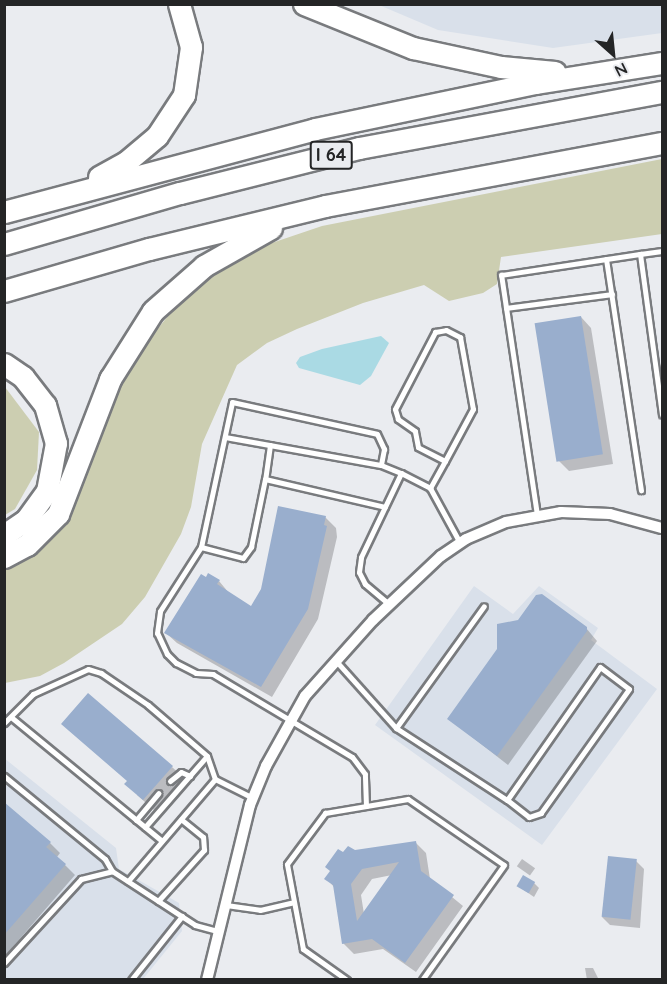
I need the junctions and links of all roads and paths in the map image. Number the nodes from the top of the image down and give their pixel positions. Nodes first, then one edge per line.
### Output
1 (179, 4) edge
2 (304, 4) edge
3 (663, 63) edge
4 (597, 72) junction
5 (663, 92) edge
6 (663, 143) edge
7 (325, 206) junction
8 (12, 210) edge
9 (4, 244) edge
10 (663, 250) edge
11 (640, 254) junction
12 (606, 259) junction
13 (4, 291) edge
14 (612, 294) junction
15 (506, 308) junction
16 (4, 364) edge
17 (663, 364) edge
18 (656, 365) junction
19 (661, 398) edge
20 (663, 414) edge
21 (225, 437) junction
22 (270, 445) junction
23 (445, 461) junction
24 (381, 465) junction
25 (401, 472) junction
26 (265, 479) junction
27 (430, 488) junction
28 (641, 490) dead end
29 (385, 507) junction
30 (537, 515) junction
31 (662, 525) edge
32 (4, 535) edge
33 (460, 543) junction
34 (201, 548) junction
35 (4, 557) edge
36 (390, 605) junction
37 (484, 606) dead end
38 (334, 659) junction
39 (11, 717) junction
40 (292, 718) junction
41 (4, 723) edge
42 (396, 728) junction
43 (207, 756) junction
44 (4, 776) edge
45 (190, 776) junction
46 (216, 779) junction
47 (170, 781) dead end
48 (159, 793) dead end
49 (253, 798) junction
50 (507, 800) junction
51 (366, 806) junction
52 (181, 819) junction
53 (136, 820) junction
54 (145, 827) junction
55 (162, 841) junction
56 (112, 871) junction
57 (128, 881) junction
58 (158, 901) junction
59 (291, 903) junction
60 (225, 905) junction
61 (182, 916) junction
62 (218, 931) junction
63 (4, 963) edge
64 (131, 980) edge
65 (207, 980) edge
66 (347, 980) edge
67 (422, 980) edge

1 - 8 highway
2 - 4 highway
3 - 4 highway
4 - 8 highway
5 - 9 highway, I 64
6 - 7 highway
7 - 13 highway
7 - 35 highway
10 - 11 lane
11 - 12 lane
11 - 18 lane
12 - 14 lane
12 - 15 lane
14 - 15 lane
14 - 28 lane
15 - 30 lane
16 - 32 highway
17 - 18 lane
18 - 19 lane
19 - 20 lane
21 - 22 lane
21 - 24 lane
21 - 34 lane
22 - 24 lane
22 - 26 lane
23 - 23 lane
23 - 27 lane
24 - 25 lane
25 - 27 lane
25 - 29 lane
26 - 29 lane
26 - 34 lane
27 - 33 lane
29 - 36 lane
30 - 31 street
30 - 33 street
33 - 36 street
34 - 40 lane
36 - 38 street
37 - 42 lane
38 - 40 street
38 - 42 lane
39 - 41 lane
39 - 43 lane
39 - 53 lane
40 - 49 street
40 - 51 lane
42 - 50 lane
43 - 45 lane
43 - 46 lane
44 - 56 lane
45 - 47 lane
45 - 54 lane
46 - 49 lane
46 - 52 lane
48 - 53 lane
49 - 60 street
50 - 50 lane
51 - 59 lane
51 - 67 lane
52 - 55 lane
52 - 58 lane
53 - 54 lane
54 - 55 lane
55 - 57 lane
56 - 57 lane
56 - 63 lane
57 - 58 lane
58 - 61 lane
59 - 60 lane
59 - 66 lane
60 - 62 street
61 - 62 lane
61 - 64 lane
62 - 65 street

